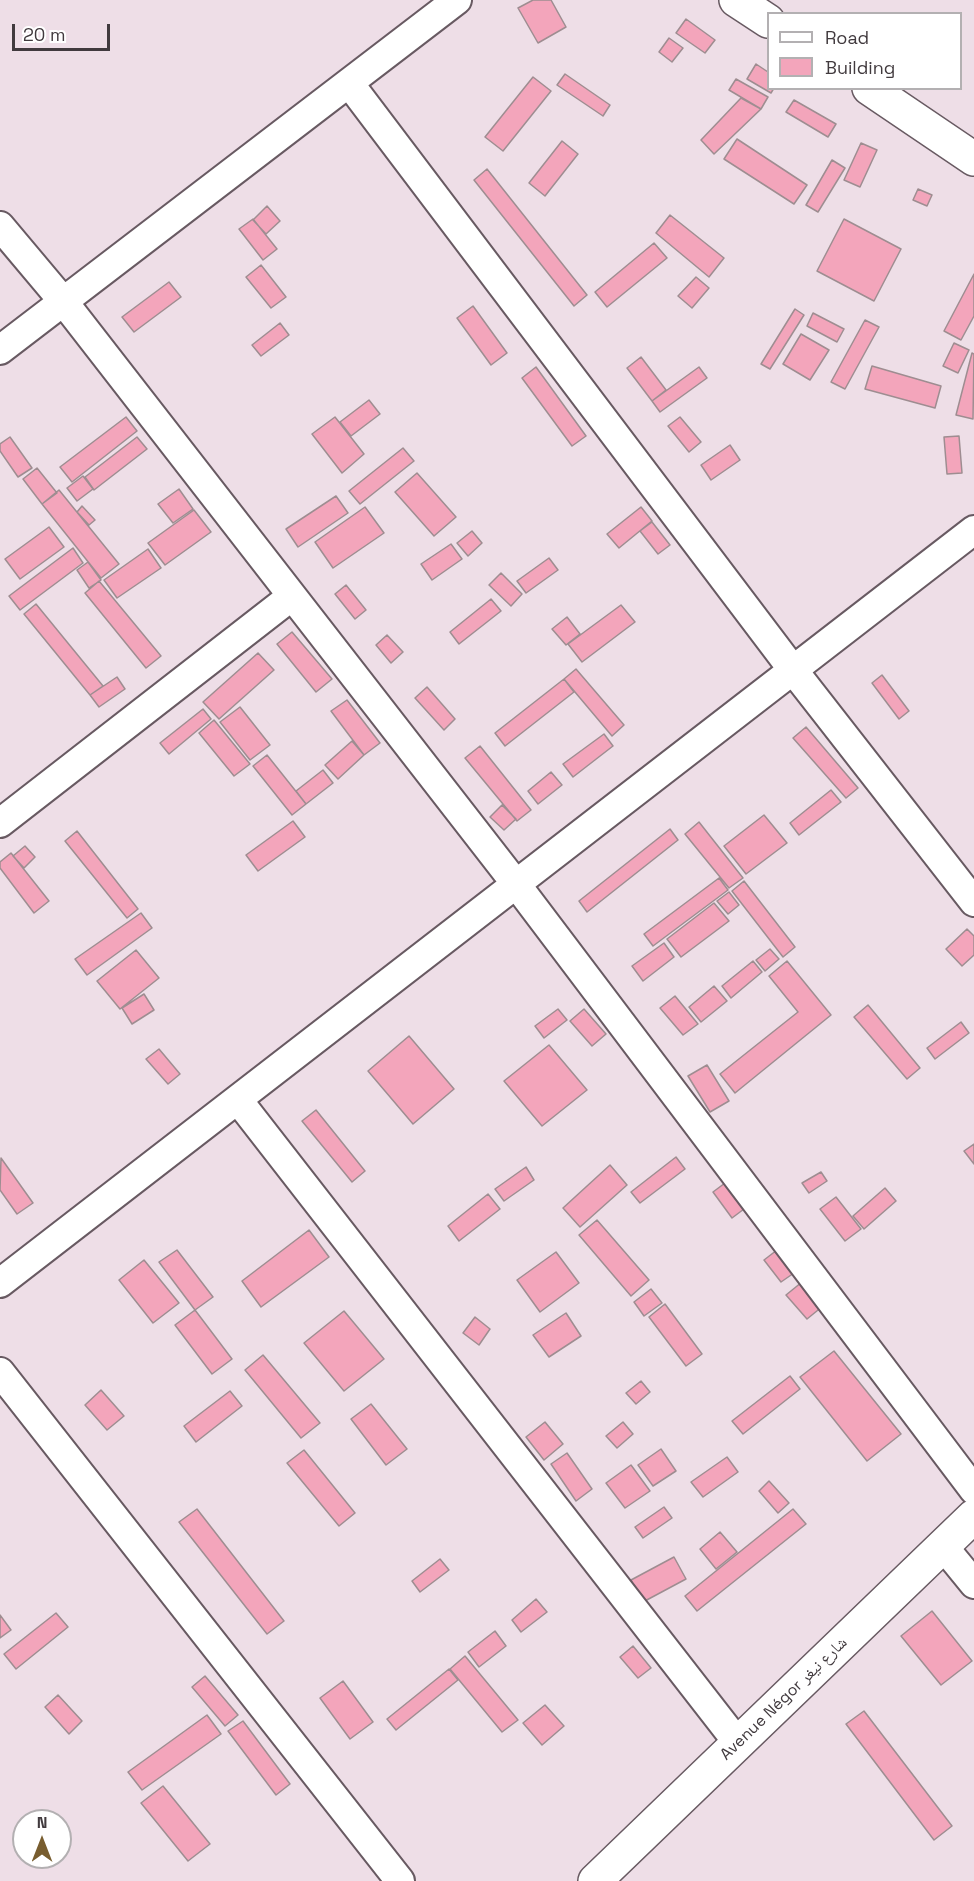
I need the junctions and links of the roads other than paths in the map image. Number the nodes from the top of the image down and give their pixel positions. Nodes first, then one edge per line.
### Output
1 (458, 0) edge
2 (736, 0) edge
3 (767, 20) edge
4 (349, 83) junction
5 (872, 90) edge
6 (974, 159) edge
7 (0, 226) edge
8 (63, 301) junction
9 (0, 351) edge
10 (974, 530) edge
11 (292, 596) junction
12 (793, 670) junction
13 (0, 823) edge
14 (516, 884) junction
15 (974, 902) edge
16 (238, 1100) junction
17 (0, 1283) edge
18 (0, 1372) edge
19 (974, 1490) edge
20 (974, 1516) edge
21 (943, 1546) junction
22 (974, 1584) edge
23 (738, 1743) junction
24 (400, 1881) edge
25 (595, 1881) edge

1 - 4 street
2 - 3 main road
4 - 8 street
4 - 12 street
5 - 6 main road
7 - 8 street
8 - 9 street
8 - 11 street
10 - 12 street
11 - 13 street
11 - 14 street
12 - 14 street
12 - 15 street
14 - 16 street
14 - 19 street
16 - 17 street
16 - 23 street
18 - 24 street
20 - 21 main road, Avenue Négor شارع نيغر
21 - 22 street
21 - 23 main road, Avenue Négor شارع نيغر
23 - 25 main road, Avenue Négor شارع نيغر

